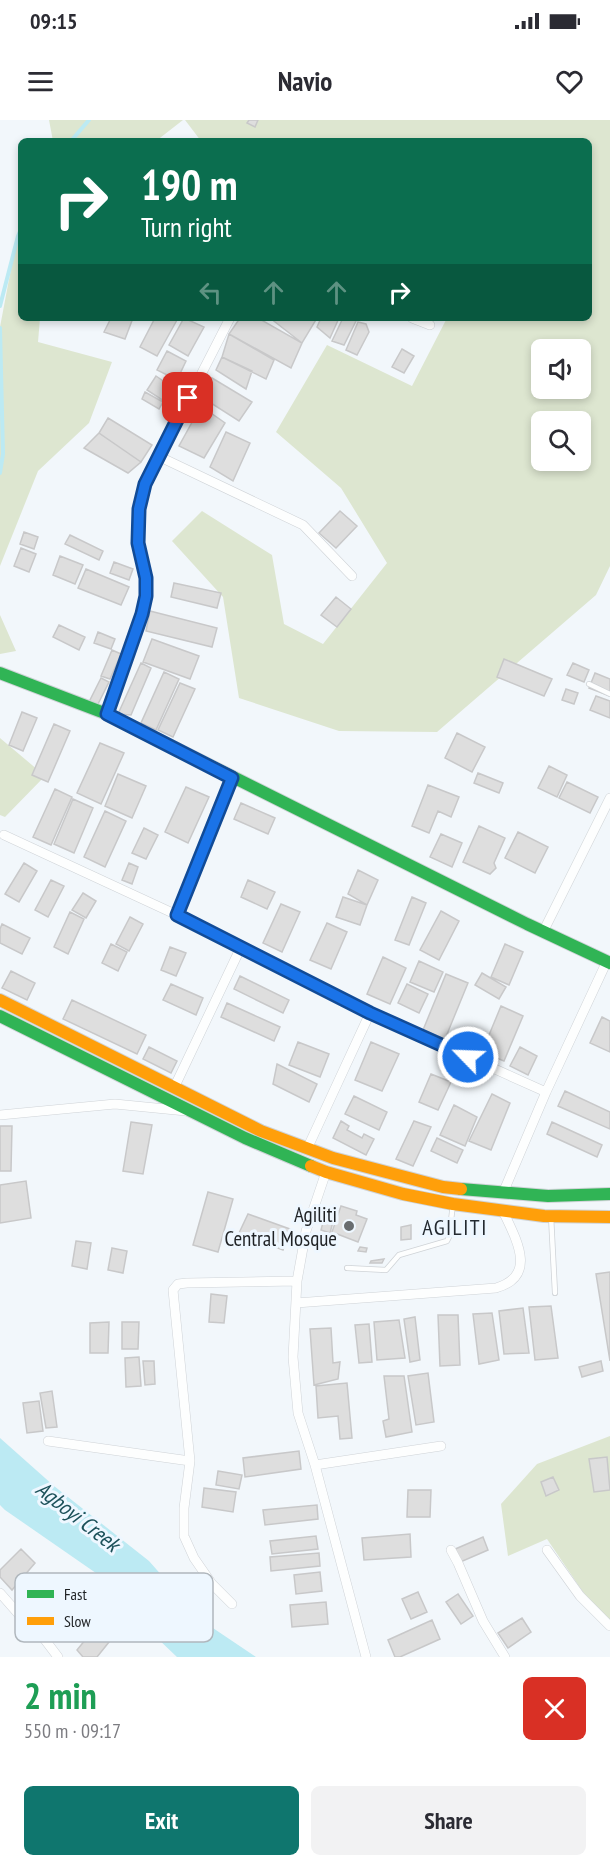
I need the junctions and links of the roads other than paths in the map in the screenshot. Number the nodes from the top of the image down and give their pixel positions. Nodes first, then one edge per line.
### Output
1 (227, 321) edge
2 (420, 321) edge
3 (430, 325) dead end
4 (158, 456) junction
5 (352, 576) dead end
6 (0, 673) edge
7 (589, 684) dead end
8 (610, 694) edge
9 (107, 714) junction
10 (232, 778) junction
11 (610, 798) edge
12 (4, 835) dead end
13 (177, 915) junction
14 (543, 932) junction
15 (241, 947) junction
16 (608, 962) edge
17 (0, 1000) edge
18 (370, 1013) junction
19 (0, 1016) edge
20 (174, 1089) junction
21 (546, 1092) junction
22 (190, 1111) junction
23 (0, 1115) edge
24 (307, 1149) junction
25 (326, 1172) junction
26 (503, 1193) junction
27 (610, 1194) edge
28 (453, 1204) junction
29 (503, 1211) junction
30 (551, 1216) junction
31 (610, 1217) edge
32 (347, 1268) dead end
33 (297, 1281) junction
34 (555, 1293) dead end
35 (296, 1303) junction
36 (48, 1441) dead end
37 (441, 1446) dead end
38 (190, 1461) junction
39 (315, 1466) junction
40 (451, 1550) dead end
41 (547, 1550) dead end
42 (205, 1573) edge
43 (213, 1583) edge
44 (0, 1593) edge
45 (232, 1604) dead end
46 (15, 1610) edge
47 (610, 1626) edge
48 (47, 1642) edge
49 (58, 1657) edge
50 (366, 1657) edge
51 (505, 1657) edge

1 - 4 street
2 - 3 street
4 - 5 street
4 - 9 street
6 - 9 street
7 - 8 lane
9 - 10 street
10 - 13 street
10 - 14 street
11 - 14 street
12 - 13 street
13 - 15 street
14 - 16 street
15 - 18 street
15 - 20 street
16 - 21 street
17 - 20 street
18 - 21 street
18 - 24 street
19 - 22 street
20 - 24 street
21 - 26 street
22 - 23 street
22 - 25 street
24 - 26 street
25 - 28 street
25 - 33 street
26 - 27 street
28 - 29 street
28 - 32 lane
29 - 30 street
29 - 35 street
30 - 31 street
30 - 34 lane
33 - 35 street
33 - 38 street
35 - 39 street
36 - 38 street
37 - 39 street
38 - 42 street
39 - 50 street
40 - 51 street
41 - 47 street
43 - 45 street
44 - 46 street
48 - 49 street

